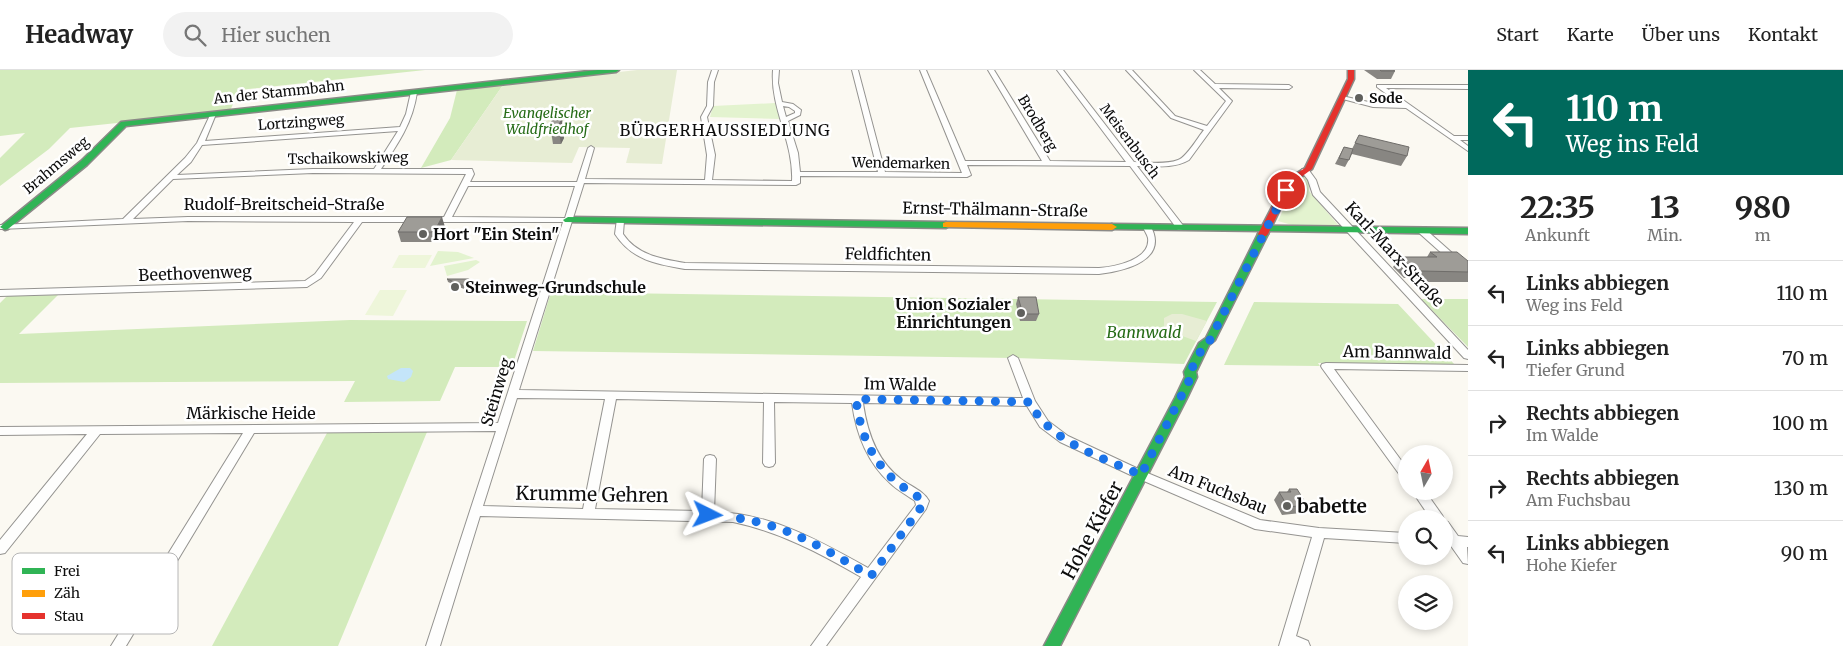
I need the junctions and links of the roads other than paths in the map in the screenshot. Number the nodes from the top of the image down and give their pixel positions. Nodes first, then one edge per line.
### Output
1 (616, 70) edge
2 (715, 70) edge
3 (776, 70) edge
4 (855, 70) edge
5 (923, 70) edge
6 (991, 70) edge
7 (1060, 70) edge
8 (1129, 70) edge
9 (1197, 70) edge
10 (1351, 70) edge
11 (1215, 86) junction
12 (1289, 87) dead end
13 (1468, 87) edge
14 (414, 92) junction
15 (1342, 98) junction
16 (779, 104) junction
17 (1407, 106) junction
18 (213, 114) junction
19 (786, 119) junction
20 (124, 124) joint
21 (404, 129) junction
22 (1208, 129) junction
23 (1452, 138) junction
24 (1468, 138) edge
25 (200, 142) junction
26 (591, 148) dead end
27 (1468, 149) edge
28 (963, 162) junction
29 (1047, 163) junction
30 (1132, 163) junction
31 (377, 170) junction
32 (1306, 170) junction
33 (796, 174) junction
34 (882, 175) junction
35 (172, 178) junction
36 (579, 183) junction
37 (708, 183) junction
38 (465, 184) junction
39 (360, 219) junction
40 (447, 219) junction
41 (568, 220) junction
42 (126, 221) junction
43 (620, 221) junction
44 (2, 227) edge
45 (1147, 227) junction
46 (1181, 228) junction
47 (1267, 229) junction
48 (1350, 230) junction
49 (1421, 230) junction
50 (1468, 231) edge
51 (1468, 272) edge
52 (0, 293) edge
53 (1468, 356) edge
54 (1014, 358) dead end
55 (1468, 368) edge
56 (512, 394) junction
57 (611, 396) junction
58 (768, 398) junction
59 (856, 399) junction
60 (1030, 402) junction
61 (502, 427) junction
62 (251, 429) junction
63 (97, 430) junction
64 (0, 431) edge
65 (710, 459) dead end
66 (769, 462) dead end
67 (1398, 465) edge
68 (1141, 475) junction
69 (475, 511) junction
70 (588, 513) junction
71 (708, 515) junction
72 (1319, 533) junction
73 (1398, 538) edge
74 (1453, 540) edge
75 (1468, 542) edge
76 (1453, 544) edge
77 (0, 549) edge
78 (175, 553) edge
79 (1468, 559) edge
80 (871, 576) junction
81 (125, 634) edge
82 (1287, 642) edge
83 (118, 646) edge
84 (433, 646) edge
85 (818, 646) edge
86 (1052, 646) edge
87 (1303, 646) edge

1 - 14 street, An der Stammbahn
2 - 37 street
3 - 16 street
4 - 34 street
5 - 28 street
6 - 29 street, Brodberg
7 - 30 street, Meisenbusch
8 - 22 street
9 - 11 street, Wendemarken
10 - 15 street
11 - 12 street
11 - 22 street, Wendemarken
13 - 17 street
14 - 18 street, An der Stammbahn
14 - 21 street
15 - 17 street
15 - 32 street
16 - 19 street
16 - 19 street
17 - 23 street
18 - 20 street, An der Stammbahn
18 - 25 street
19 - 33 street
20 - 44 street, Brahmsweg
21 - 25 street, Lortzingweg
21 - 31 street
22 - 30 street, Wendemarken
23 - 24 street
23 - 27 street
25 - 35 street
26 - 36 street, Steinweg
28 - 29 street, Wendemarken
28 - 34 street, Wendemarken
29 - 30 street, Wendemarken
30 - 46 street, Meisenbusch
31 - 35 street, Tschaikowskiweg
31 - 38 street, Tschaikowskiweg
32 - 47 street, Hohe Kiefer
32 - 48 street, Karl-Marx-Straße
33 - 34 street, Wendemarken
33 - 37 street
35 - 42 street
36 - 37 street
36 - 38 street
36 - 41 street, Steinweg
38 - 40 street
39 - 40 street, Rudolf-Breitscheid-Straße
39 - 42 street, Rudolf-Breitscheid-Straße
39 - 52 street, Beethovenweg
40 - 41 street, Rudolf-Breitscheid-Straße
41 - 43 street, Ernst-Thälmann-Straße
41 - 56 street, Steinweg
42 - 44 street, Rudolf-Breitscheid-Straße
43 - 45 street, Ernst-Thälmann-Straße
43 - 45 street, Feldfichten
45 - 46 street, Ernst-Thälmann-Straße
46 - 47 street, Ernst-Thälmann-Straße
47 - 48 street, Ernst-Thälmann-Straße
47 - 68 street, Hohe Kiefer
48 - 49 street, Ernst-Thälmann-Straße
48 - 53 street, Karl-Marx-Straße
49 - 50 street, Ernst-Thälmann-Straße
49 - 51 street
54 - 60 street, Am Fuchsbau
55 - 67 street, Am Bannwald
56 - 57 street, Im Walde
56 - 61 street, Steinweg
57 - 58 street, Im Walde
57 - 70 street
58 - 59 street, Im Walde
58 - 66 street
59 - 60 street, Im Walde
59 - 80 street
60 - 68 street, Am Fuchsbau
61 - 62 street, Märkische Heide
61 - 69 street, Steinweg
62 - 63 street, Märkische Heide
62 - 78 street
63 - 64 street, Märkische Heide
63 - 77 street
65 - 71 street
68 - 72 street, Am Fuchsbau
68 - 86 street, Hohe Kiefer
69 - 70 street, Krumme Gehren
69 - 84 street, Steinweg
70 - 71 street, Krumme Gehren
71 - 80 street, Krumme Gehren
72 - 73 street, Am Fuchsbau
72 - 82 street
74 - 75 street
76 - 79 street
80 - 85 street
81 - 83 street
82 - 87 street

